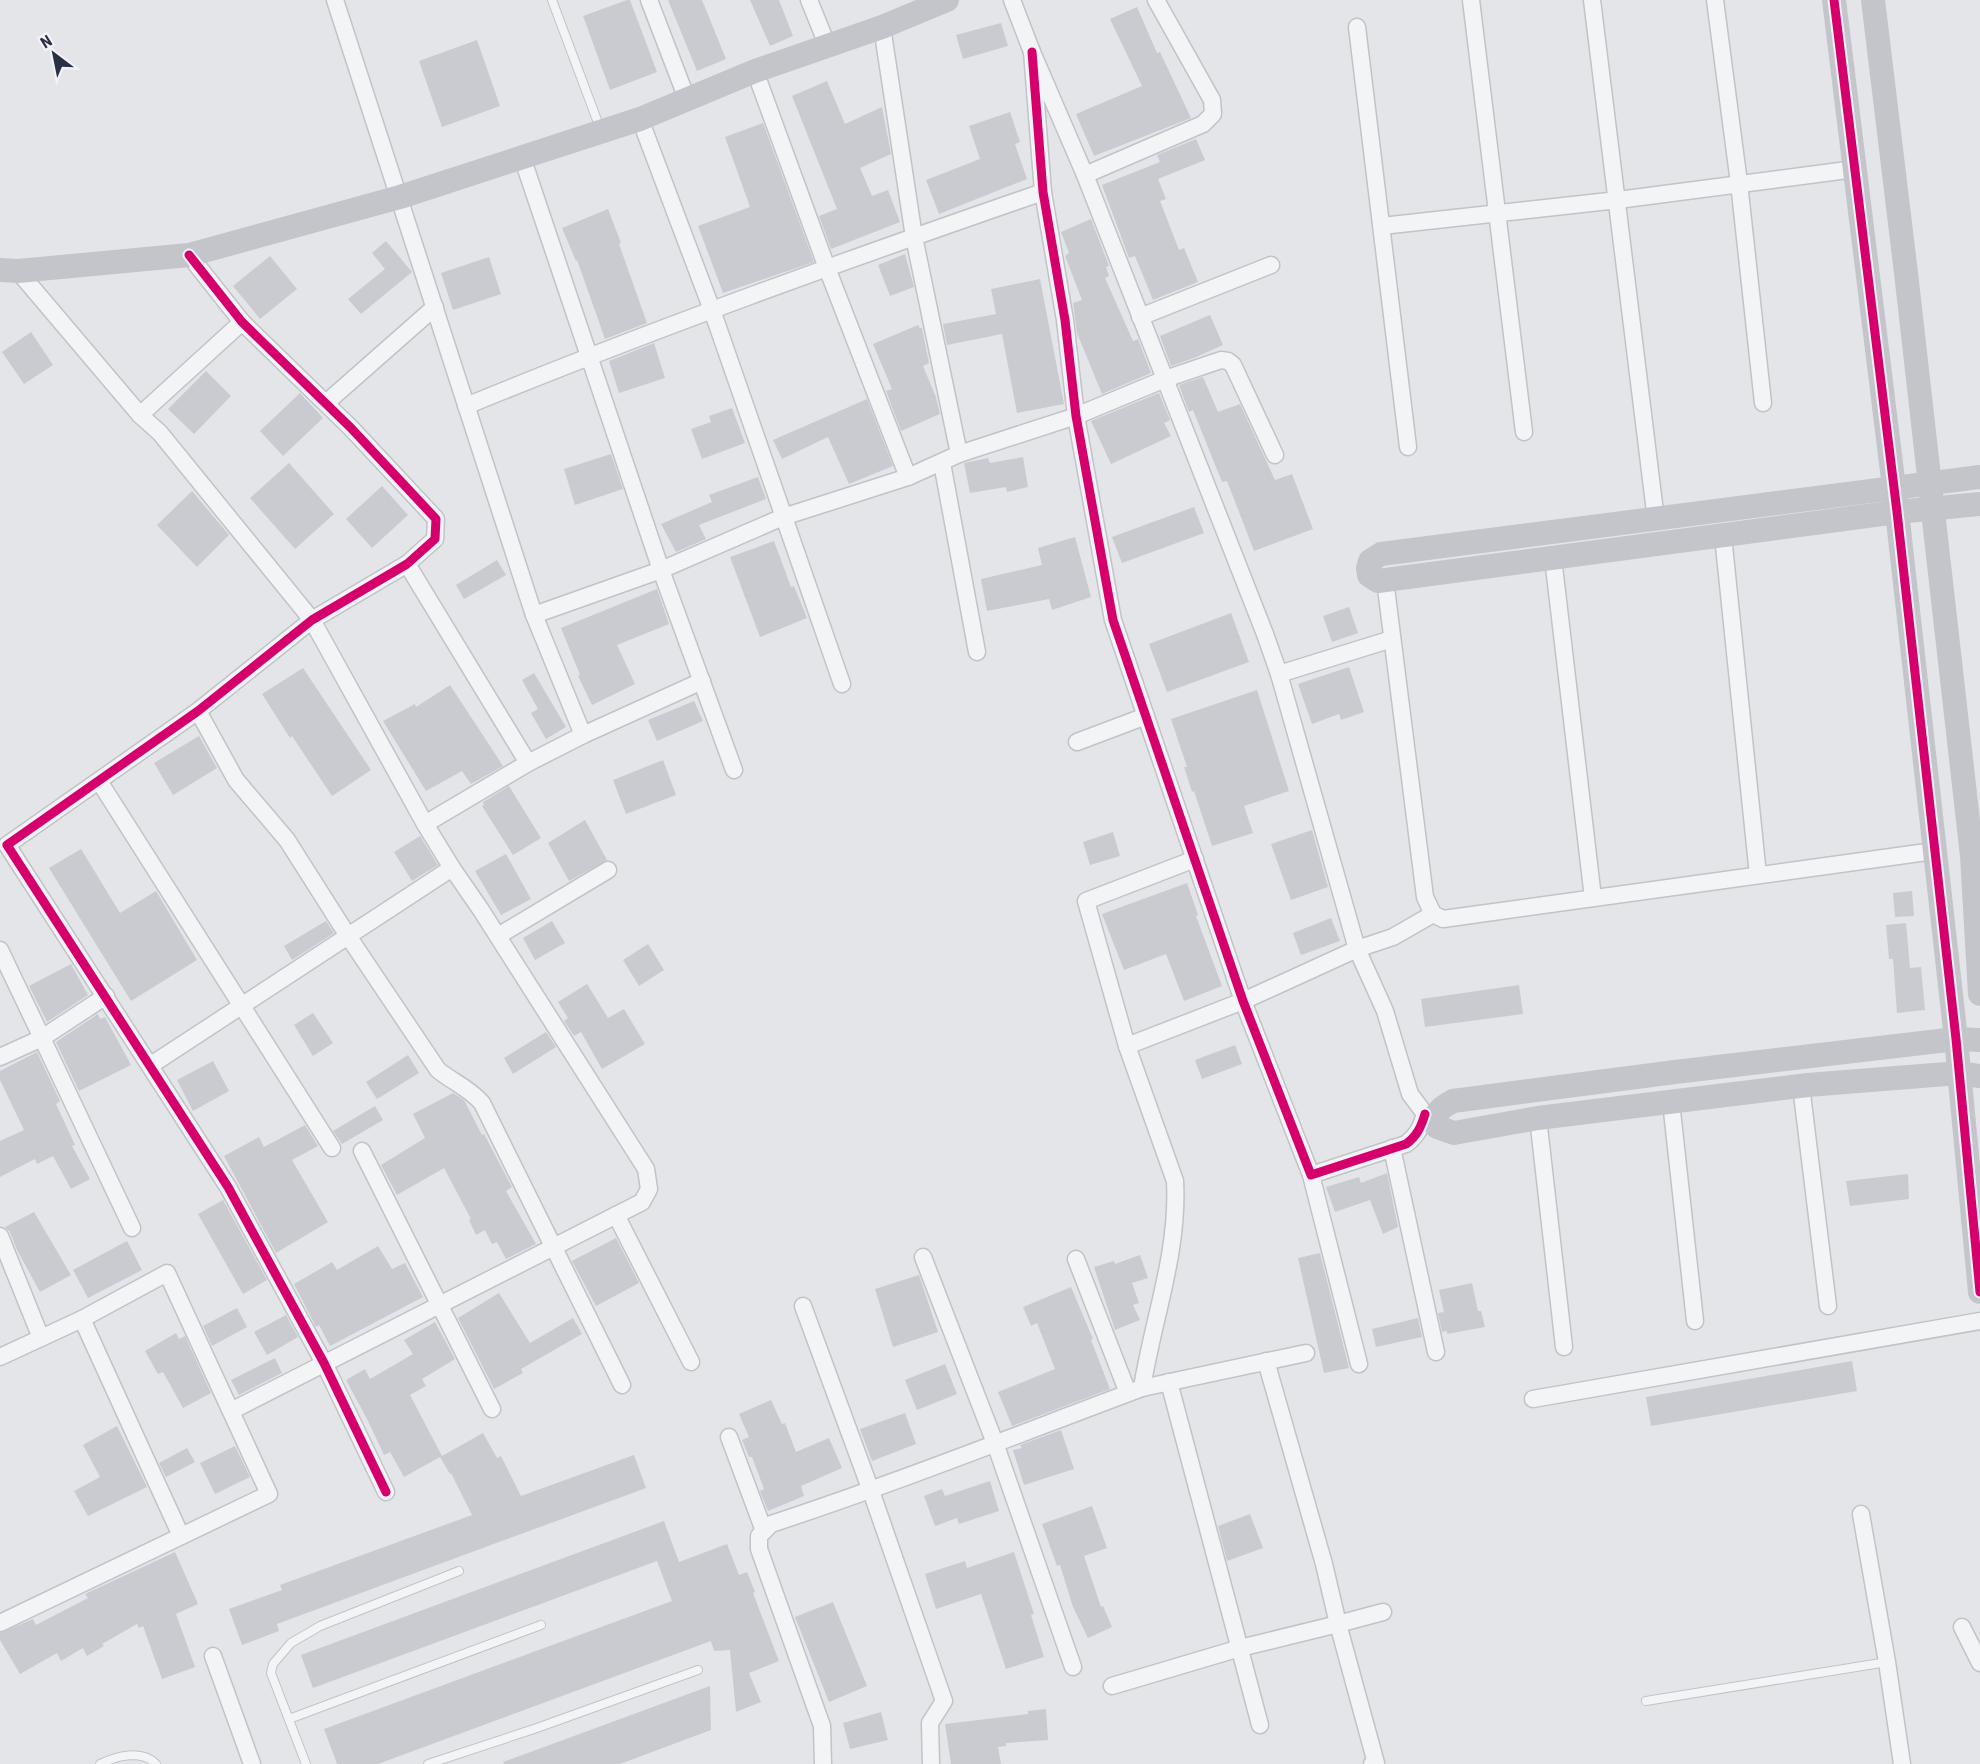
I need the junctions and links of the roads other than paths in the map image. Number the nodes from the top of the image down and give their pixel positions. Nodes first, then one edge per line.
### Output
1 (335, 0) edge
2 (552, 0) edge
3 (649, 0) edge
4 (809, 0) edge
5 (947, 0) edge
6 (1012, 0) edge
7 (1156, 0) edge
8 (1471, 0) edge
9 (1592, 0) edge
10 (1715, 0) edge
11 (1834, 0) edge
12 (1873, 0) edge
13 (882, 27) junction
14 (1356, 27) dead end
15 (828, 47) junction
16 (1032, 51) junction
17 (755, 71) junction
18 (687, 99) junction
19 (640, 119) junction
20 (602, 131) junction
21 (522, 158) junction
22 (1855, 169) junction
23 (1084, 174) junction
24 (1739, 183) junction
25 (1043, 192) junction
26 (400, 197) junction
27 (1618, 200) junction
28 (1497, 213) junction
29 (1382, 226) junction
30 (914, 237) junction
31 (189, 255) junction
32 (1271, 264) dead end
33 (827, 268) junction
34 (9, 270) edge
35 (1906, 273) junction
36 (1868, 278) junction
37 (435, 308) junction
38 (712, 310) junction
39 (1140, 317) junction
40 (242, 322) junction
41 (590, 355) junction
42 (1165, 379) junction
43 (1763, 403) dead end
44 (326, 404) junction
45 (466, 406) junction
46 (140, 415) junction
47 (1076, 416) junction
48 (1524, 432) dead end
49 (1408, 447) dead end
50 (959, 454) junction
51 (1275, 455) dead end
52 (942, 463) junction
53 (908, 477) junction
54 (1980, 477) edge
55 (1929, 483) junction
56 (1894, 488) junction
57 (1980, 504) edge
58 (1932, 509) junction
59 (1897, 513) junction
60 (783, 517) junction
61 (1656, 520) junction
62 (1723, 536) junction
63 (1553, 558) junction
64 (407, 564) junction
65 (661, 570) junction
66 (1385, 580) junction
67 (534, 615) junction
68 (312, 620) junction
69 (1392, 639) junction
70 (977, 652) dead end
71 (1279, 674) junction
72 (702, 681) junction
73 (842, 684) dead end
74 (198, 711) junction
75 (1146, 716) junction
76 (583, 735) junction
77 (1077, 742) dead end
78 (528, 764) junction
79 (734, 770) dead end
80 (99, 781) junction
81 (425, 824) junction
82 (1934, 851) junction
83 (1195, 859) junction
84 (452, 868) junction
85 (608, 870) dead end
86 (1758, 875) junction
87 (1593, 898) junction
88 (1433, 914) junction
89 (348, 936) junction
90 (498, 936) junction
91 (1358, 949) junction
92 (0, 950) edge
93 (1980, 994) edge
94 (106, 996) junction
95 (1243, 1001) junction
96 (241, 1006) junction
97 (42, 1038) junction
98 (1956, 1039) junction
99 (1980, 1040) edge
100 (1127, 1046) junction
101 (0, 1057) edge
102 (151, 1065) junction
103 (1970, 1075) edge
104 (1801, 1086) junction
105 (1671, 1102) junction
106 (1430, 1117) junction
107 (1538, 1118) junction
108 (332, 1148) dead end
109 (1392, 1148) junction
110 (362, 1151) dead end
111 (1311, 1176) junction
112 (616, 1215) junction
113 (132, 1228) dead end
114 (0, 1236) edge
115 (553, 1247) junction
116 (923, 1257) dead end
117 (1076, 1259) dead end
118 (1980, 1292) edge
119 (440, 1304) junction
120 (802, 1306) dead end
121 (1828, 1306) dead end
122 (82, 1319) junction
123 (1695, 1321) dead end
124 (1980, 1322) edge
125 (41, 1338) junction
126 (1564, 1347) dead end
127 (1436, 1352) dead end
128 (1306, 1353) dead end
129 (0, 1357) edge
130 (1266, 1361) junction
131 (691, 1362) dead end
132 (324, 1363) junction
133 (1359, 1364) dead end
134 (1169, 1382) junction
135 (622, 1384) dead end
136 (1135, 1391) junction
137 (1533, 1399) dead end
138 (492, 1408) dead end
139 (231, 1411) junction
140 (729, 1437) dead end
141 (995, 1443) junction
142 (872, 1491) junction
143 (387, 1492) dead end
144 (1861, 1514) dead end
145 (764, 1530) junction
146 (181, 1536) junction
147 (459, 1571) dead end
148 (1383, 1612) dead end
149 (0, 1623) edge
150 (1338, 1624) junction
151 (542, 1625) dead end
152 (1962, 1627) dead end
153 (1239, 1648) junction
154 (213, 1656) dead end
155 (1887, 1662) junction
156 (1980, 1663) edge
157 (1073, 1666) dead end
158 (698, 1670) dead end
159 (1112, 1686) dead end
160 (1646, 1701) dead end
161 (288, 1719) junction
162 (1260, 1725) dead end
163 (100, 1764) edge
164 (156, 1764) edge
165 (252, 1764) edge
166 (306, 1764) edge
167 (428, 1764) edge
168 (823, 1764) edge
169 (932, 1764) edge
170 (1372, 1764) edge
171 (1902, 1764) edge

1 - 26 street
2 - 20 lane
3 - 18 street
4 - 15 street
5 - 13 street
6 - 16 street
7 - 23 street
8 - 28 street
9 - 27 street
10 - 24 street
11 - 22 street
12 - 35 street
13 - 15 street
13 - 30 street
14 - 29 street
15 - 17 street
16 - 23 street
16 - 25 street
17 - 18 street
17 - 33 street
18 - 19 street
19 - 20 street
19 - 38 street
20 - 21 street
21 - 26 street
21 - 41 street
22 - 24 street
22 - 36 street
23 - 39 street
24 - 27 street
24 - 43 street
25 - 30 street
25 - 47 street
26 - 31 street
26 - 37 street
27 - 28 street
27 - 61 street
28 - 29 street
28 - 48 street
29 - 49 street
30 - 33 street
30 - 50 street
31 - 34 street
31 - 40 street
32 - 39 street
33 - 38 street
33 - 53 street
34 - 46 street
35 - 36 street
35 - 55 street
36 - 56 street
37 - 44 street
37 - 45 street
38 - 41 street
38 - 60 street
39 - 42 street
40 - 44 street
40 - 46 street
41 - 45 street
41 - 65 street
42 - 47 street
42 - 51 street
42 - 71 street
44 - 64 street
45 - 67 street
46 - 68 street
47 - 50 street
47 - 75 street
50 - 52 street
52 - 53 street
52 - 70 street
53 - 60 street
54 - 55 street
55 - 56 street
55 - 58 street
56 - 59 street
56 - 61 street
57 - 58 street
58 - 59 street
58 - 93 street
59 - 62 street
59 - 82 street
60 - 65 street
60 - 73 street
61 - 66 street
62 - 63 street
62 - 86 street
63 - 66 street
63 - 87 street
64 - 68 street
64 - 78 street
65 - 67 street
65 - 72 street
66 - 69 street
67 - 76 street
68 - 74 street
68 - 81 street
69 - 71 street
69 - 88 street
71 - 91 street
72 - 76 street
72 - 79 street
74 - 80 street
74 - 89 street
75 - 77 street
75 - 83 street
76 - 78 street
78 - 81 street
80 - 94 street
80 - 96 street
81 - 84 street
82 - 86 street
82 - 98 street
83 - 95 street
83 - 100 street
84 - 89 street
84 - 90 street
85 - 90 street
86 - 87 street
87 - 88 street
88 - 91 street
89 - 96 street
89 - 115 street
90 - 112 street
91 - 95 street
91 - 106 street
92 - 97 street
94 - 97 street
94 - 102 street
95 - 100 street
95 - 111 street
96 - 102 street
96 - 108 street
97 - 101 street
97 - 113 street
98 - 99 street
98 - 103 street
98 - 106 street
100 - 136 street
102 - 132 street
103 - 104 street
103 - 118 street
104 - 105 street
104 - 121 street
105 - 107 street
105 - 123 street
106 - 107 street
106 - 109 street
107 - 126 street
109 - 111 street
109 - 127 street
110 - 119 street
111 - 133 street
112 - 115 street
112 - 131 street
114 - 125 street
115 - 119 street
115 - 135 street
116 - 141 street
117 - 136 street
119 - 132 street
119 - 138 street
120 - 142 street
122 - 125 street
122 - 139 street
122 - 146 street
124 - 137 street
125 - 129 street
128 - 130 street
130 - 134 street
130 - 150 street
132 - 139 street
132 - 143 street
134 - 136 street
134 - 153 street
136 - 141 street
139 - 146 street
140 - 145 street
141 - 142 street
141 - 157 street
142 - 145 street
142 - 169 street
144 - 155 street
145 - 168 street
146 - 149 street
147 - 161 lane
148 - 150 street
150 - 153 street
150 - 170 street
151 - 161 lane
152 - 156 street
153 - 159 street
153 - 162 street
154 - 165 street
155 - 160 lane
155 - 171 street
158 - 167 lane
161 - 166 lane
163 - 164 lane

